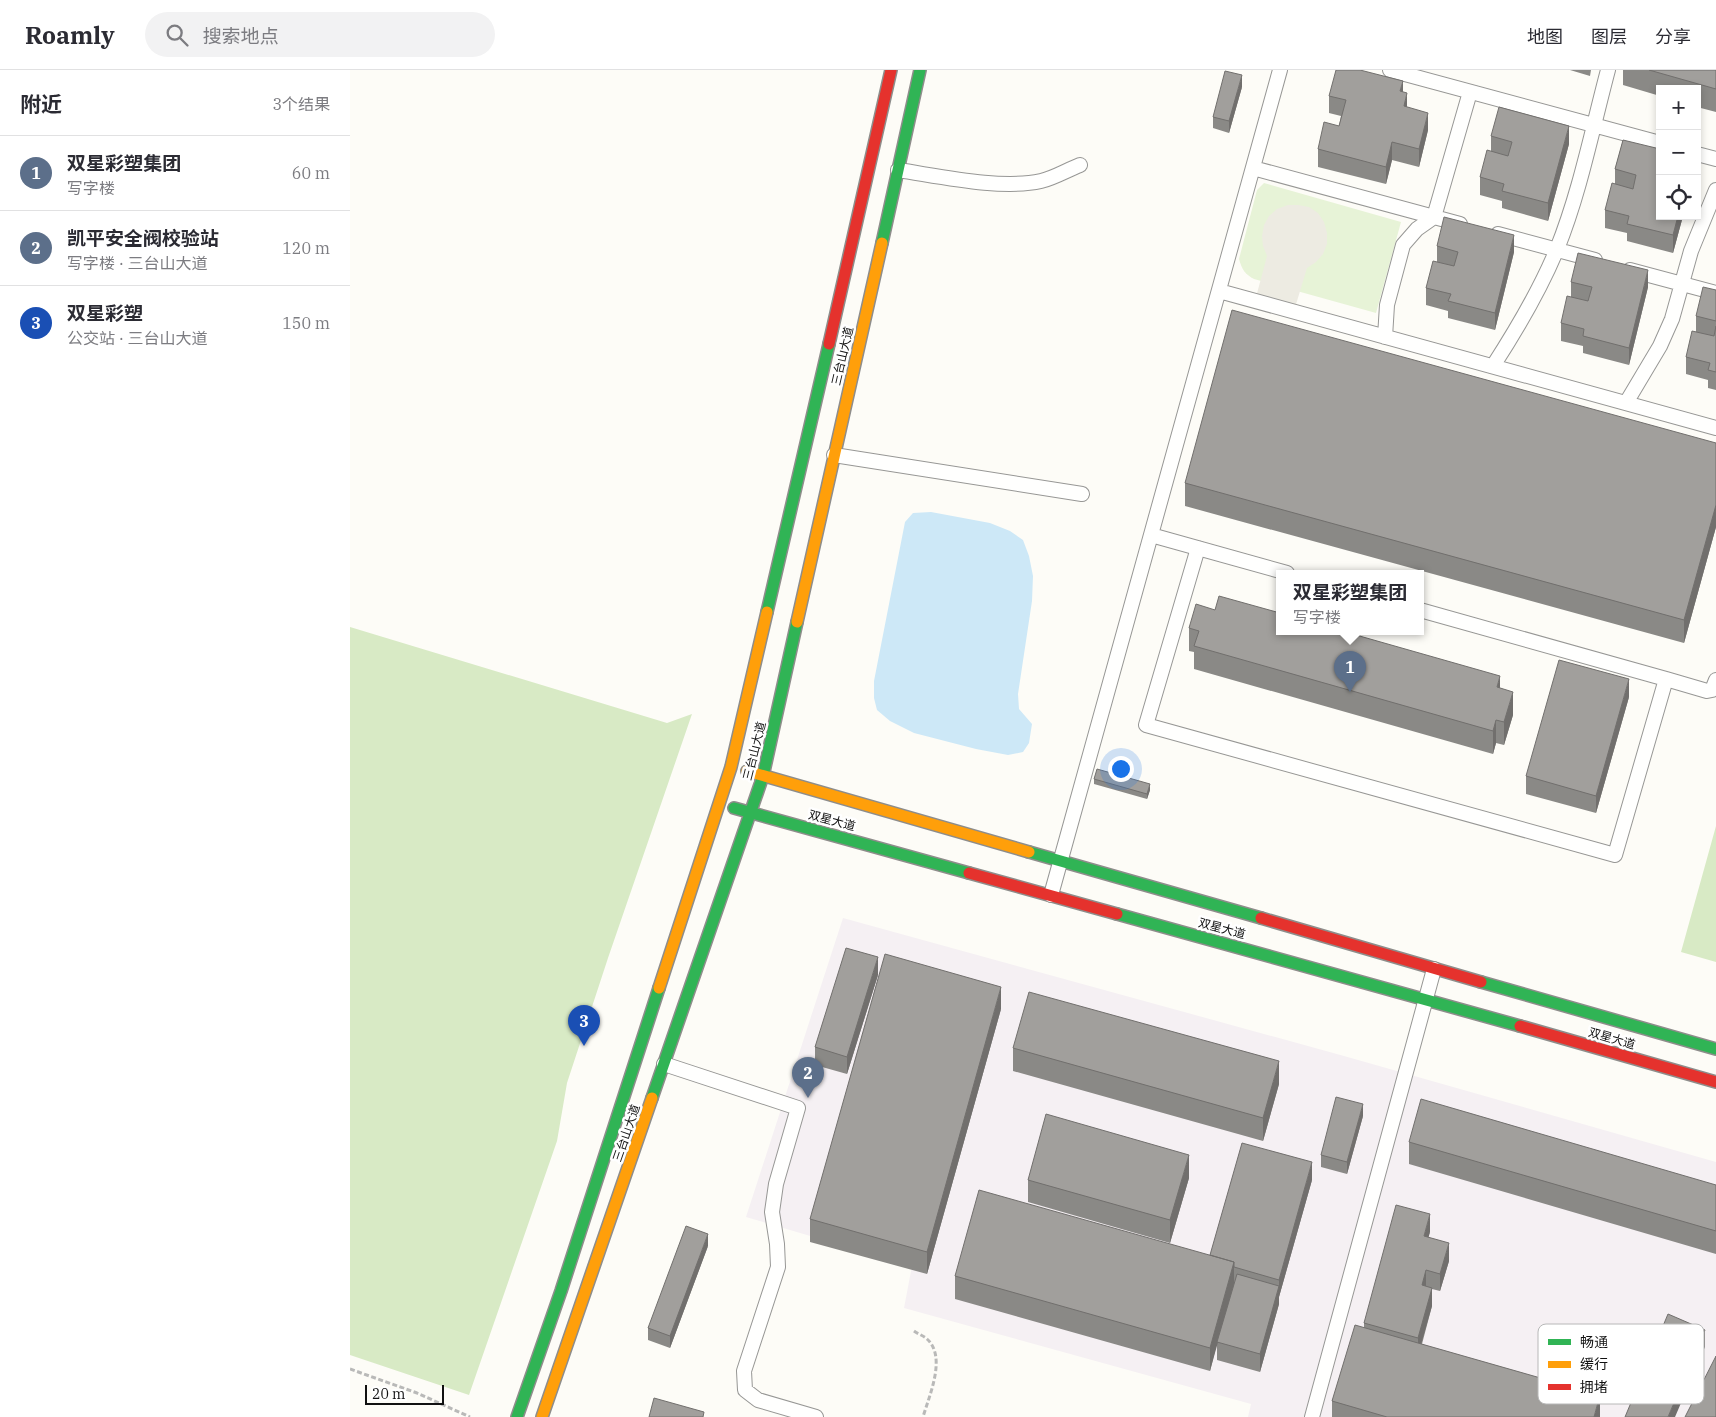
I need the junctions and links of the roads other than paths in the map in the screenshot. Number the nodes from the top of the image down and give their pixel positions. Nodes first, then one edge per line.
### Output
1 (891, 70) edge
2 (920, 70) edge
3 (1280, 70) edge
4 (1390, 70) edge
5 (1608, 70) edge
6 (1470, 92) junction
7 (1593, 125) junction
8 (1656, 143) edge
9 (1701, 155) edge
10 (1716, 159) edge
11 (1080, 165) dead end
12 (1253, 168) junction
13 (898, 170) junction
14 (1716, 190) edge
15 (1434, 217) junction
16 (1556, 250) junction
17 (1683, 284) junction
18 (1219, 291) junction
19 (1716, 293) edge
20 (1385, 337) junction
21 (1493, 366) junction
22 (1626, 403) junction
23 (1716, 428) edge
24 (834, 455) junction
25 (1082, 494) dead end
26 (1151, 535) junction
27 (1198, 548) junction
28 (1276, 570) edge
29 (1424, 611) edge
30 (1666, 679) junction
31 (1716, 680) edge
32 (731, 767) junction
33 (763, 776) junction
34 (720, 804) junction
35 (751, 812) junction
36 (1060, 861) junction
37 (1051, 895) junction
38 (1434, 969) junction
39 (1426, 999) junction
40 (1716, 1049) edge
41 (664, 1064) junction
42 (1716, 1082) edge
43 (516, 1417) edge
44 (542, 1417) edge
45 (816, 1417) edge
46 (1312, 1417) edge

1 - 32 main road, 三台山大道
2 - 13 main road, 三台山大道
3 - 12 lane
4 - 6 lane
5 - 7 lane
6 - 7 lane
6 - 15 lane
7 - 8 lane
7 - 16 lane
9 - 10 lane
11 - 13 lane
12 - 15 lane
12 - 18 lane
13 - 24 main road, 三台山大道
14 - 17 lane
15 - 16 lane
15 - 20 lane
16 - 17 lane
16 - 21 lane
17 - 19 lane
17 - 22 lane
18 - 20 lane
18 - 26 lane
20 - 21 lane
21 - 22 lane
22 - 23 lane
24 - 25 lane
24 - 33 main road, 三台山大道
26 - 27 lane
26 - 36 lane
27 - 28 lane
27 - 30 lane
29 - 30 lane
30 - 31 lane
32 - 33 main road, 双星大道
32 - 34 main road, 三台山大道
33 - 35 main road, 三台山大道
33 - 36 main road, 双星大道
34 - 35 main road, 双星大道
34 - 43 main road, 三台山大道
35 - 37 main road, 双星大道
35 - 41 main road, 三台山大道
36 - 37 lane
36 - 38 main road, 双星大道
37 - 39 main road, 双星大道
38 - 39 lane
38 - 40 main road, 双星大道
39 - 42 main road, 双星大道
39 - 46 lane
41 - 44 main road, 三台山大道
41 - 45 lane

